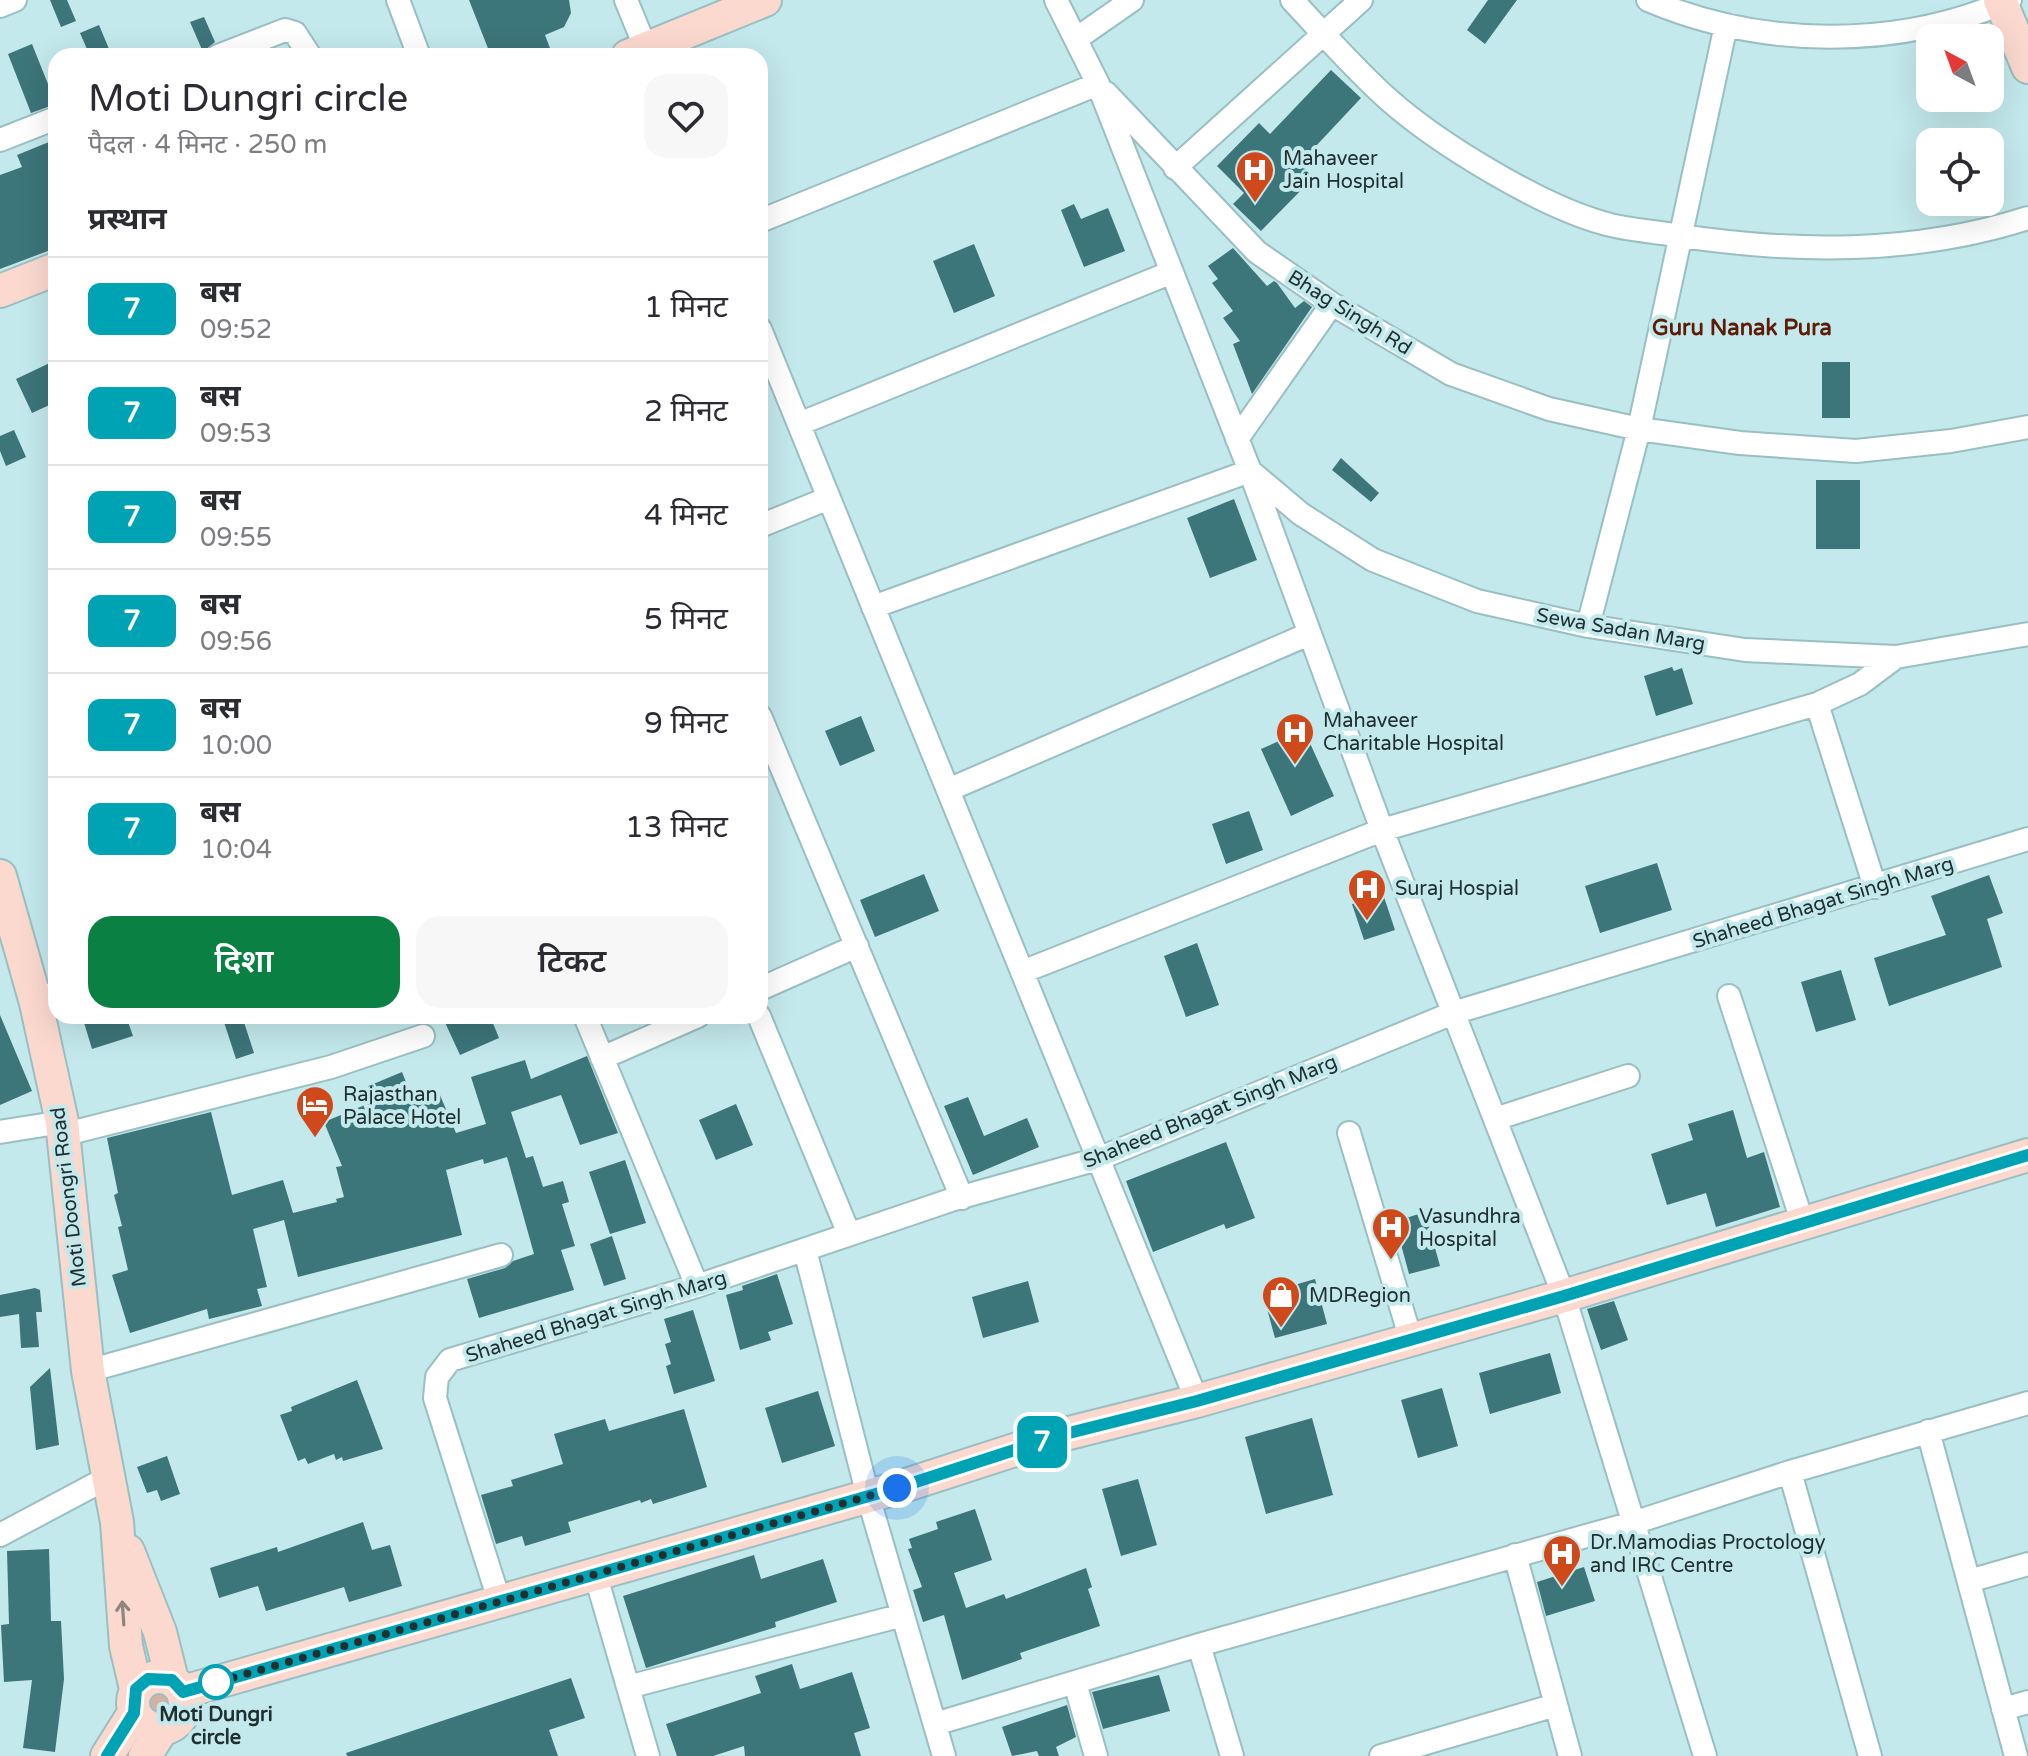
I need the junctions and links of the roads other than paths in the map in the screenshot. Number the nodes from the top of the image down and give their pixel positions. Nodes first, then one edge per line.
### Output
1 (15, 0) edge
2 (398, 0) edge
3 (626, 0) edge
4 (765, 0) edge
5 (1056, 0) edge
6 (1132, 0) edge
7 (1292, 0) edge
8 (1361, 0) edge
9 (1648, 0) edge
10 (2004, 1) edge
11 (0, 6) edge
12 (1726, 25) junction
13 (1324, 34) junction
14 (1076, 39) junction
15 (239, 48) edge
16 (305, 48) edge
17 (416, 48) edge
18 (639, 48) edge
19 (655, 48) edge
20 (2028, 67) edge
21 (1098, 84) junction
22 (48, 121) edge
23 (0, 140) edge
24 (1175, 168) junction
25 (768, 218) edge
26 (2028, 218) edge
27 (1681, 236) junction
28 (1172, 272) junction
29 (48, 275) edge
30 (0, 291) edge
31 (1332, 304) junction
32 (768, 348) edge
33 (799, 424) junction
34 (2028, 427) edge
35 (1639, 429) junction
36 (1237, 439) junction
37 (1250, 471) junction
38 (829, 498) junction
39 (768, 523) edge
40 (873, 607) junction
41 (1588, 626) junction
42 (1309, 634) junction
43 (2028, 634) edge
44 (1896, 657) junction
45 (1817, 704) junction
46 (768, 735) edge
47 (948, 790) junction
48 (1382, 830) junction
49 (2028, 839) edge
50 (0, 876) edge
51 (1875, 887) junction
52 (857, 946) junction
53 (1022, 972) junction
54 (768, 985) edge
55 (1729, 996) dead end
56 (46, 997) edge
57 (1453, 1013) junction
58 (49, 1024) edge
59 (588, 1024) edge
60 (680, 1024) edge
61 (762, 1024) edge
62 (423, 1036) dead end
63 (602, 1058) junction
64 (1628, 1076) dead end
65 (1495, 1119) junction
66 (62, 1129) junction
67 (0, 1132) edge
68 (1349, 1133) dead end
69 (2028, 1155) edge
70 (1098, 1159) junction
71 (962, 1198) junction
72 (1803, 1224) junction
73 (849, 1234) junction
74 (805, 1250) junction
75 (501, 1255) dead end
76 (697, 1286) junction
77 (1564, 1296) junction
78 (1411, 1340) junction
79 (88, 1371) junction
80 (1197, 1401) junction
81 (2028, 1403) edge
82 (1928, 1431) junction
83 (1790, 1472) junction
84 (109, 1477) junction
85 (868, 1496) junction
86 (117, 1522) junction
87 (1636, 1522) junction
88 (0, 1535) edge
89 (1515, 1555) junction
90 (2028, 1564) edge
91 (595, 1573) junction
92 (1969, 1581) junction
93 (499, 1600) junction
94 (903, 1615) junction
95 (1199, 1645) junction
96 (1075, 1683) junction
97 (177, 1686) junction
98 (628, 1687) junction
99 (135, 1701) junction
100 (2028, 1702) edge
101 (1556, 1705) junction
102 (2003, 1709) junction
103 (935, 1724) junction
104 (152, 1747) edge
105 (107, 1756) edge
106 (648, 1756) edge
107 (944, 1756) edge
108 (1096, 1756) edge
109 (1232, 1756) edge
110 (1381, 1756) edge
111 (1570, 1756) edge
112 (1705, 1756) edge
113 (1870, 1756) edge
114 (2016, 1756) edge

1 - 11 street
2 - 17 street
3 - 18 street
4 - 19 street
5 - 14 street
6 - 14 street
7 - 13 street
8 - 13 street
9 - 12 street
10 - 12 street
10 - 20 street
12 - 27 street
13 - 24 street
13 - 27 street
14 - 21 street
15 - 16 street
21 - 24 street, Bhag Singh Rd
21 - 25 street
21 - 28 street
22 - 23 street
24 - 31 street, Bhag Singh Rd
26 - 27 street
27 - 35 street
28 - 33 street
28 - 36 street
29 - 30 street
31 - 35 street, Bhag Singh Rd
31 - 36 street
32 - 33 street
33 - 38 street
34 - 35 street, Bhag Singh Rd
35 - 41 street
36 - 37 street
37 - 40 street
37 - 41 street, Sewa Sadan Marg
37 - 42 street
38 - 39 street
38 - 40 street
40 - 47 street
41 - 44 street, Sewa Sadan Marg
42 - 47 street
42 - 48 street
43 - 44 street, Sewa Sadan Marg
44 - 45 street
45 - 48 street
45 - 51 street
46 - 52 street
47 - 53 street
48 - 53 street
48 - 57 street
49 - 51 street, Shaheed Bhagat Singh Marg
50 - 56 street, Moti Doongri Road
51 - 57 street, Shaheed Bhagat Singh Marg
52 - 54 street
52 - 71 street
53 - 70 street
55 - 72 street
57 - 65 street
57 - 70 street, Shaheed Bhagat Singh Marg
58 - 66 street, Moti Doongri Road
59 - 63 street
60 - 63 street
61 - 73 street
62 - 66 street
63 - 76 street
64 - 65 street
65 - 77 street
66 - 67 street
66 - 79 street, Moti Doongri Road
68 - 78 street
69 - 72 street
70 - 71 street, Shaheed Bhagat Singh Marg
70 - 80 street
71 - 73 street, Shaheed Bhagat Singh Marg
72 - 77 street
73 - 74 street, Shaheed Bhagat Singh Marg
74 - 76 street, Shaheed Bhagat Singh Marg
74 - 85 street
75 - 79 street
76 - 93 street, Shaheed Bhagat Singh Marg
77 - 78 street
77 - 87 street
78 - 80 street
79 - 84 street, Moti Doongri Road
80 - 85 street
81 - 82 street
82 - 83 street
82 - 92 street
83 - 87 street
83 - 113 street
84 - 86 street, Moti Doongri Road
84 - 88 street
85 - 91 street
85 - 94 street
86 - 97 street, Moti Doongri Road
99 -> 86 street, Moti Doongri Road
87 - 89 street
87 - 112 street
89 - 95 street
89 - 101 street
90 - 92 street
91 - 93 street
91 - 98 street
92 - 102 street
93 - 97 street
94 - 98 street
94 - 103 street
95 - 96 street
95 - 109 street
96 - 103 street
96 - 108 street
97 - 99 street
97 - 104 street
98 - 106 street
99 - 104 street
99 - 105 street
100 - 102 street
101 - 110 street
101 - 111 street
102 - 114 street
103 - 107 street

